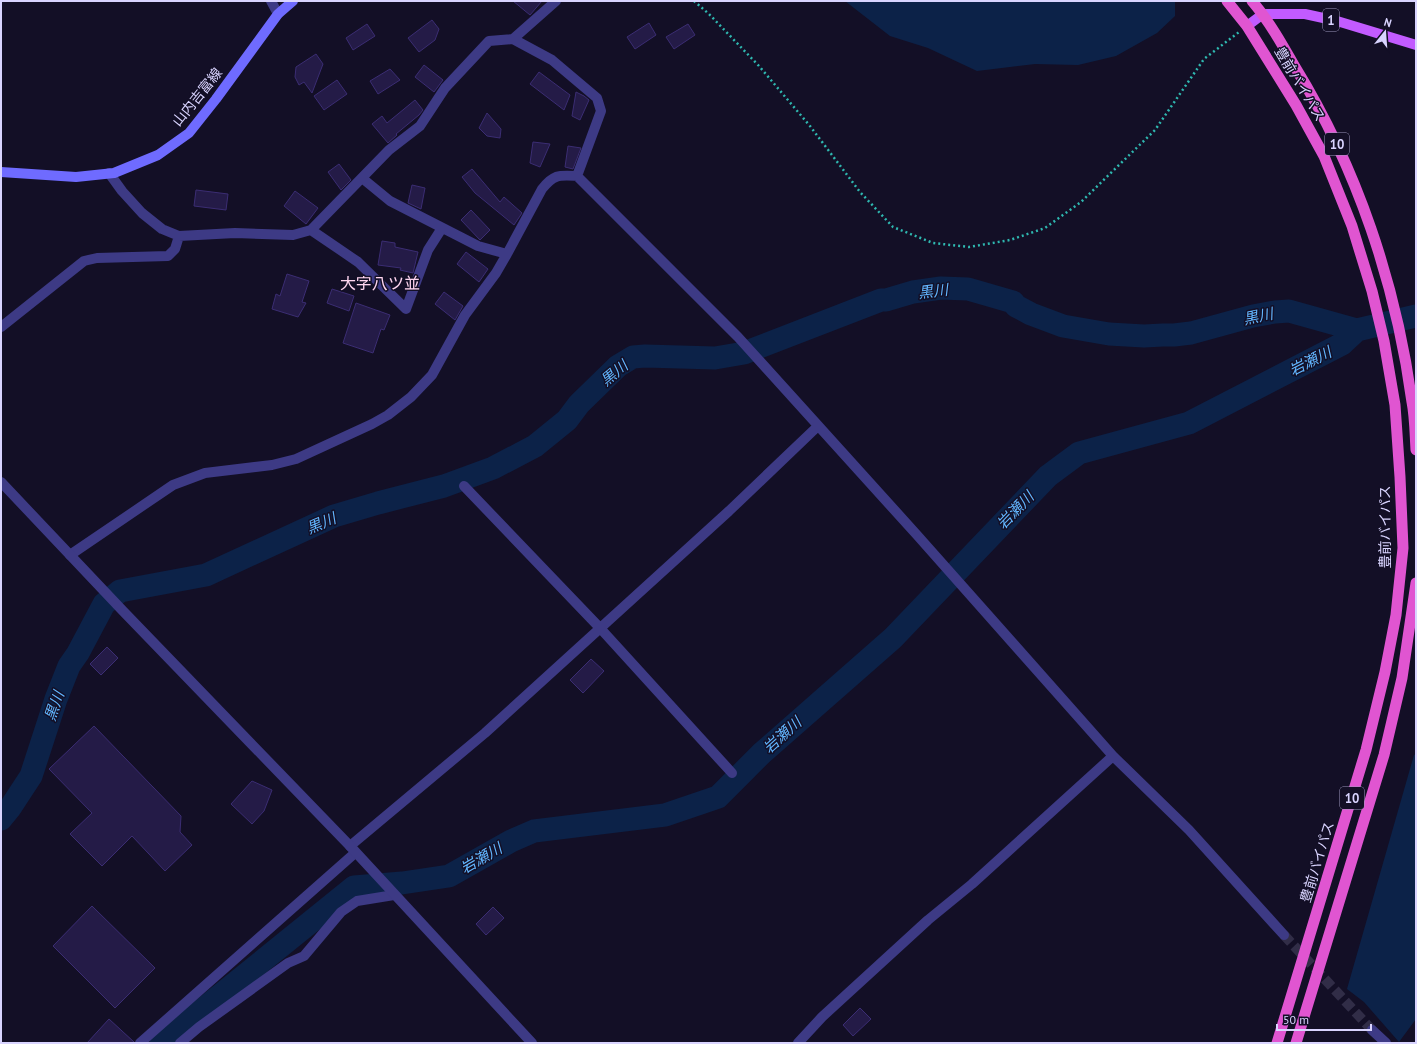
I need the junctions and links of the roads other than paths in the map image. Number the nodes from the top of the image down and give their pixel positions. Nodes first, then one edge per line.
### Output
1 (271, 1) edge
2 (293, 1) edge
3 (556, 1) edge
4 (1228, 1) edge
5 (1252, 1) edge
6 (278, 14) junction
7 (1263, 14) junction
8 (1247, 26) junction
9 (513, 40) junction
10 (1416, 45) edge
11 (1, 172) edge
12 (109, 173) junction
13 (577, 176) junction
14 (362, 178) junction
15 (442, 228) junction
16 (311, 230) junction
17 (179, 236) junction
18 (507, 254) junction
19 (1, 327) edge
20 (818, 426) junction
21 (1416, 450) edge
22 (1, 482) edge
23 (464, 486) dead end
24 (70, 555) junction
25 (1416, 583) edge
26 (600, 628) junction
27 (1113, 756) junction
28 (732, 773) dead end
29 (352, 850) junction
30 (394, 895) junction
31 (1284, 935) tunnel mouth
32 (1372, 1030) tunnel mouth
33 (140, 1043) edge
34 (180, 1043) edge
35 (532, 1043) edge
36 (798, 1043) edge
37 (1277, 1043) edge
38 (1296, 1043) edge
39 (1386, 1043) edge

1 - 6 street
2 - 6 main road, 山内吉富線
3 - 9 street
4 - 8 highway, 10
5 - 7 highway, 10
6 - 12 main road, 山内吉富線
7 - 8 main road
7 - 10 main road, 1
7 - 21 highway, 豊前バイパス / 10
8 - 37 highway, 豊前バイパス / 10
9 - 13 street
9 - 14 street
11 - 12 main road, 山内吉富線
12 - 17 street
13 - 18 street
13 - 20 street
14 - 15 street
14 - 16 street
15 - 16 street
15 - 18 street
16 - 17 street
17 - 19 street
18 - 24 street
20 - 26 street
20 - 27 street
22 - 24 street
23 - 26 street
24 - 29 street
25 - 38 highway, 10
26 - 28 street
26 - 29 street
27 - 31 street
27 - 36 street
29 - 30 street
29 - 33 street
30 - 34 street
30 - 35 street
32 - 39 street

